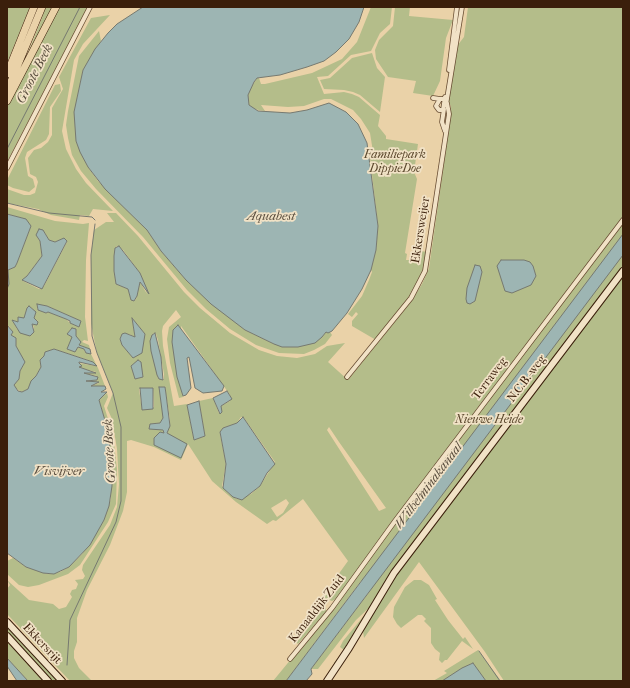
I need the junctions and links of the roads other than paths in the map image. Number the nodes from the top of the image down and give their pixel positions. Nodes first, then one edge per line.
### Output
1 (34, 7) edge
2 (42, 7) edge
3 (56, 7) edge
4 (90, 7) edge
5 (457, 7) edge
6 (462, 7) edge
7 (7, 74) edge
8 (7, 91) edge
9 (433, 98) dead end
10 (7, 101) edge
11 (444, 104) junction
12 (446, 134) junction
13 (7, 168) edge
14 (623, 220) edge
15 (623, 271) edge
16 (347, 377) dead end
17 (359, 570) joint
18 (7, 622) edge
19 (7, 636) edge
20 (290, 659) dead end
21 (48, 681) edge
22 (62, 681) edge
23 (327, 681) edge

1 - 7 highway
2 - 8 highway
3 - 10 highway
4 - 13 street
5 - 11 street, Ekkersweijer
6 - 11 street, Ekkersweijer
9 - 11 street
11 - 12 street, Ekkersweijer
11 - 12 street, Ekkersweijer
12 - 16 street, Ekkersweijer
14 - 17 street, Terraweg
15 - 23 street, N.C.B.-weg
17 - 20 street, Kanaaldijk Zuid
18 - 22 street, Ekkersrijt
19 - 21 street, Ekkersrijt

